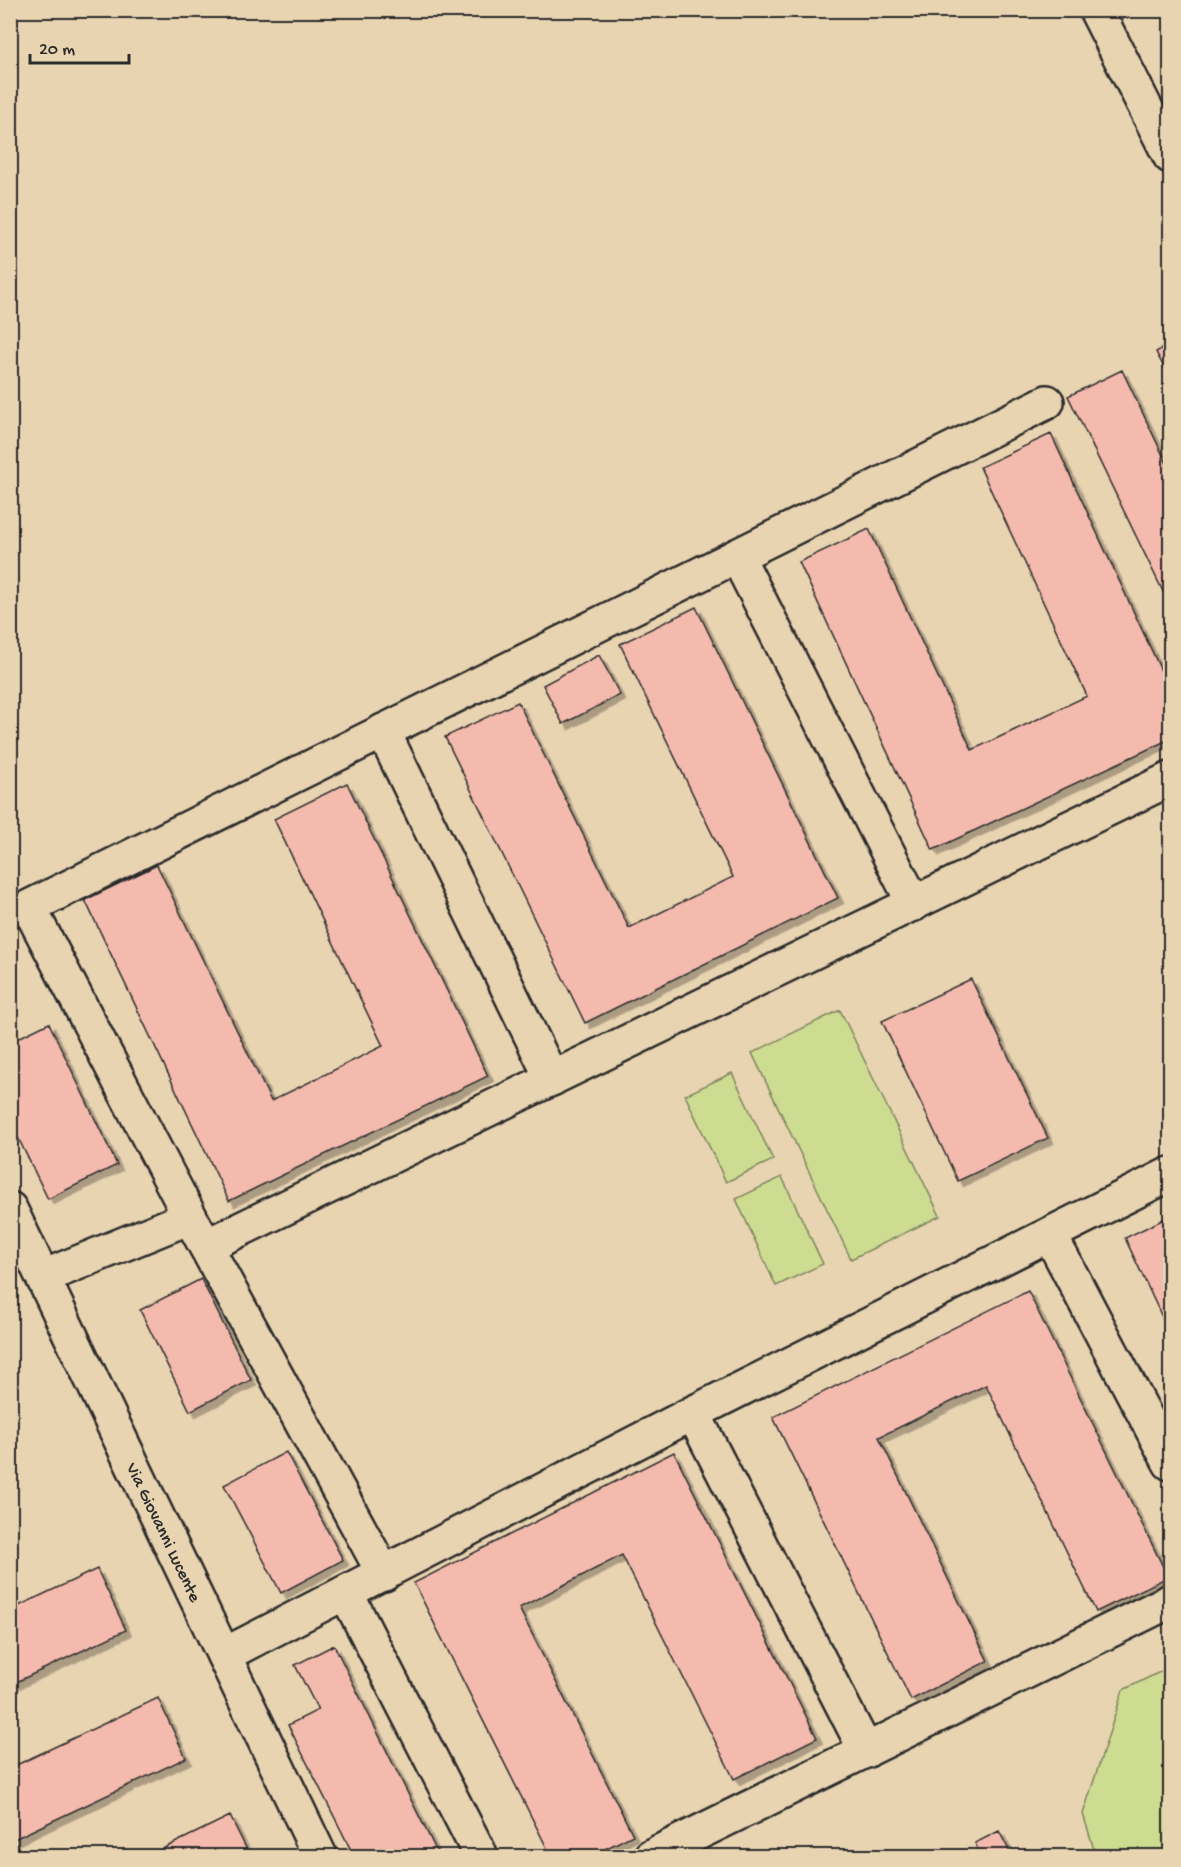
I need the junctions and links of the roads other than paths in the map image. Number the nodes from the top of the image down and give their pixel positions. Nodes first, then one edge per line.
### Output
1 (1095, 10) edge
2 (1170, 156) edge
3 (1047, 402) dead end
4 (737, 556) junction
5 (383, 731) junction
6 (1170, 779) edge
7 (914, 903) junction
8 (552, 1079) junction
9 (1170, 1174) edge
10 (10, 1209) edge
11 (190, 1217) junction
12 (1050, 1234) junction
13 (206, 1246) junction
14 (43, 1277) junction
15 (693, 1413) junction
16 (1170, 1462) edge
17 (384, 1574) junction
18 (346, 1593) junction
19 (1170, 1601) edge
20 (224, 1656) junction
21 (866, 1751) junction
22 (320, 1857) edge
23 (481, 1857) edge
24 (651, 1857) edge

1 - 2 street
3 - 4 street
4 - 5 street
4 - 7 street
5 - 8 street
5 - 11 street
6 - 7 street
7 - 8 street
8 - 13 street
9 - 12 street
10 - 14 street, Via Giovanni Lucente
11 - 13 street
11 - 14 street
12 - 15 street
12 - 16 street
13 - 17 street
14 - 20 street, Via Giovanni Lucente
15 - 17 street
15 - 21 street
17 - 18 street
18 - 20 street
18 - 23 street
19 - 21 street
20 - 22 street, Via Giovanni Lucente
21 - 24 street

